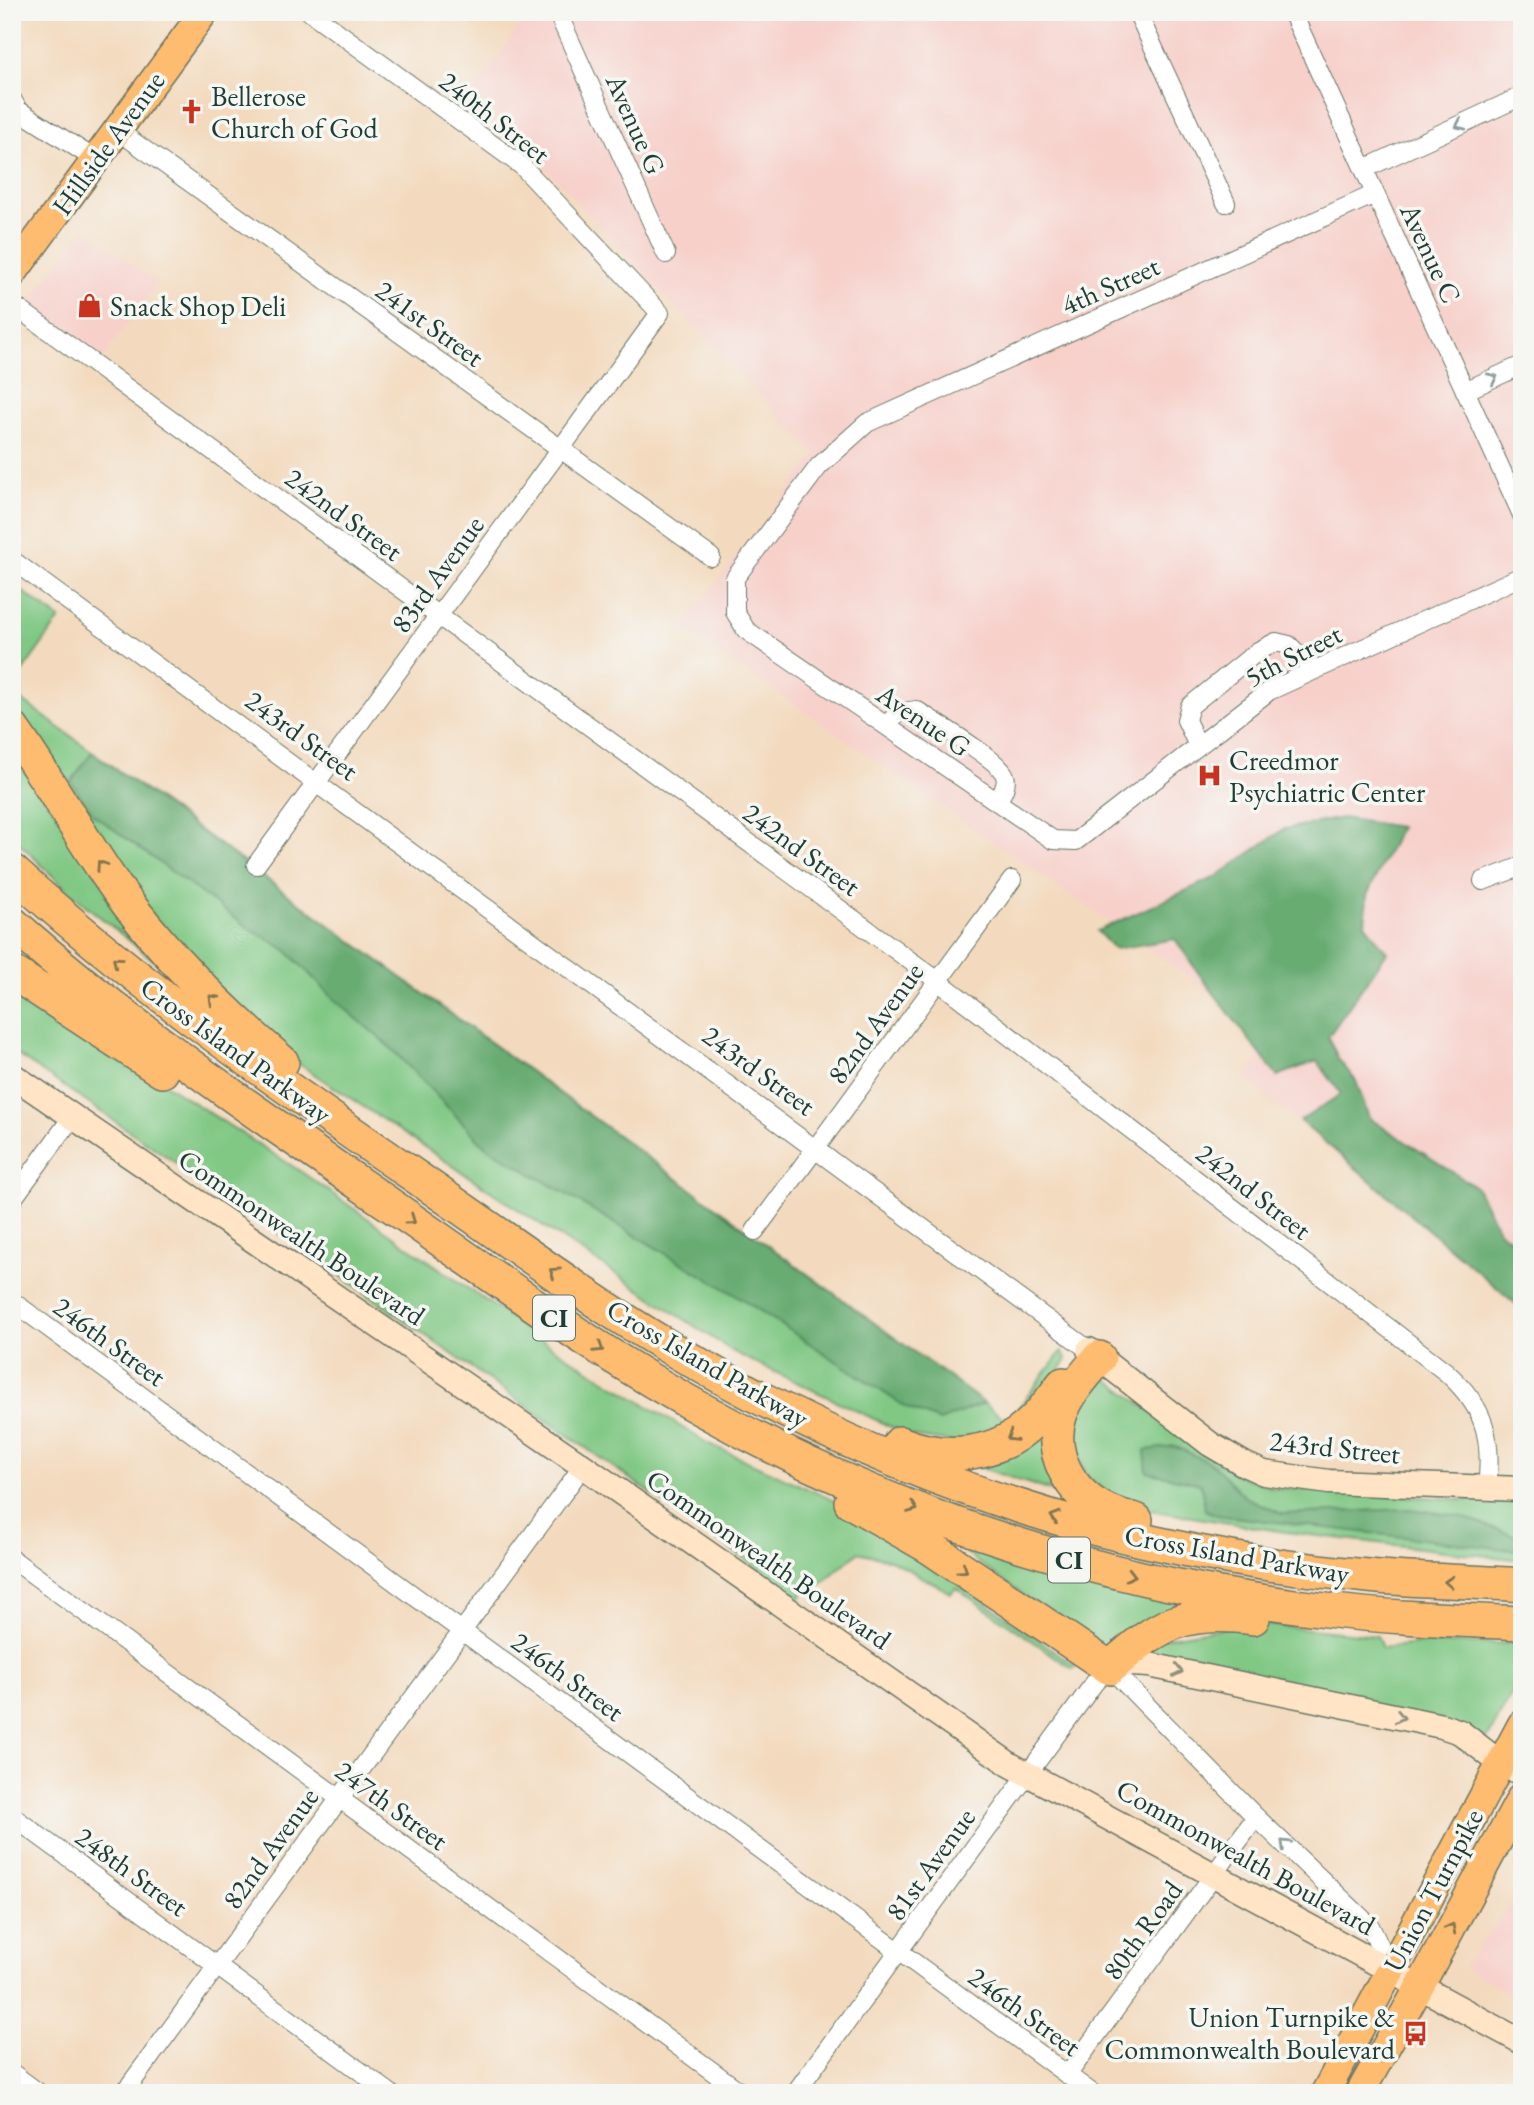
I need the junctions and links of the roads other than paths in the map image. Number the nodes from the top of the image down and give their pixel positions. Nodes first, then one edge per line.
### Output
1 (204, 12) edge
2 (310, 12) edge
3 (1137, 12) edge
4 (1292, 12) edge
5 (563, 14) edge
6 (1522, 96) edge
7 (14, 107) edge
8 (117, 131) junction
9 (96, 160) junction
10 (1364, 169) junction
11 (1375, 194) junction
12 (1226, 203) dead end
13 (666, 254) dead end
14 (12, 274) edge
15 (12, 304) edge
16 (660, 313) joint
17 (1522, 365) edge
18 (1465, 391) junction
19 (561, 449) junction
20 (1522, 515) edge
21 (711, 557) dead end
22 (12, 560) edge
23 (1522, 576) edge
24 (439, 615) junction
25 (746, 630) joint
26 (1314, 670) junction
27 (886, 726) junction
28 (12, 728) edge
29 (1198, 746) junction
30 (316, 783) junction
31 (997, 802) junction
32 (1076, 841) joint
33 (256, 865) dead end
34 (1522, 866) edge
35 (12, 870) edge
36 (1012, 880) dead end
37 (1483, 881) dead end
38 (12, 923) edge
39 (12, 972) edge
40 (938, 981) junction
41 (12, 1074) edge
42 (73, 1116) junction
43 (816, 1149) junction
44 (391, 1160) junction
45 (355, 1181) junction
46 (12, 1200) edge
47 (755, 1231) dead end
48 (12, 1301) edge
49 (1094, 1354) junction
50 (759, 1397) junction
51 (761, 1441) junction
52 (583, 1466) junction
53 (1487, 1488) junction
54 (1522, 1489) edge
55 (12, 1559) edge
56 (1362, 1576) junction
57 (1522, 1585) edge
58 (1394, 1617) junction
59 (1522, 1623) edge
60 (462, 1630) junction
61 (1110, 1668) junction
62 (1522, 1724) edge
63 (1512, 1768) edge
64 (1028, 1774) junction
65 (1522, 1796) edge
66 (339, 1798) junction
67 (12, 1816) edge
68 (1256, 1817) junction
69 (1215, 1874) junction
70 (900, 1951) junction
71 (216, 1966) junction
72 (1391, 1970) junction
73 (1420, 1986) junction
74 (1522, 2042) edge
75 (12, 2073) edge
76 (1068, 2074) junction
77 (39, 2093) edge
78 (124, 2093) edge
79 (390, 2093) edge
80 (742, 2093) edge
81 (794, 2093) edge
82 (1092, 2093) edge
83 (1325, 2093) edge
84 (1360, 2093) edge

1 - 8 main road, Hillside Avenue
2 - 16 street, 240th Street
3 - 12 street
4 - 10 street, Avenue C
5 - 13 street, Avenue G
6 -> 10 street
7 - 9 street
8 - 9 main road, Hillside Avenue
8 - 19 street, 241st Street
9 - 14 main road, Hillside Avenue
10 - 11 street, Avenue C
11 - 18 street, Avenue C
11 - 25 street, 4th Street
15 - 24 street, 242nd Street
16 - 19 street, 83rd Avenue
18 -> 17 street
18 - 20 street, Avenue C
19 - 21 street, 241st Street
19 - 24 street, 83rd Avenue
22 - 30 street, 243rd Street
23 - 26 street, 5th Street
24 - 30 street, 83rd Avenue
24 - 40 street, 242nd Street
25 - 27 street, Avenue G
26 - 29 street, 5th Street
26 - 29 street
27 - 31 street, Avenue G
27 - 31 street
44 -> 28 highway
29 - 32 street, 5th Street
30 - 33 street, 83rd Avenue
30 - 43 street, 243rd Street
31 - 32 street, Avenue G
34 - 37 street
44 -> 35 highway, Cross Island Parkway / CI
36 - 40 street, 82nd Avenue
38 - 45 highway, Cross Island Parkway / CI
39 - 45 highway
40 - 43 street, 82nd Avenue
40 - 53 street, 242nd Street
41 - 42 street, Commonwealth Boulevard
42 - 46 street
42 - 52 street, Commonwealth Boulevard
43 - 47 street, 82nd Avenue
43 - 49 street, 243rd Street
50 -> 44 highway, Cross Island Parkway / CI
45 -> 51 highway, Cross Island Parkway / CI
48 - 60 street, 246th Street
49 -> 50 highway
49 - 53 street, 243rd Street
49 - 56 highway
56 -> 50 highway, Cross Island Parkway / CI
51 -> 58 highway, Cross Island Parkway / CI
51 -> 61 highway
52 - 60 street, 82nd Avenue
52 - 64 street, Commonwealth Boulevard
53 - 54 street, 243rd Street
55 - 66 street, 247th Street
57 -> 56 highway, Cross Island Parkway / CI
58 - 59 highway, Cross Island Parkway / CI
58 - 61 highway
60 - 66 street, 82nd Avenue
60 - 70 street, 246th Street
61 -> 63 street
61 - 64 street, 81st Avenue
61 - 68 street
62 - 63 main road, Union Turnpike
63 - 72 main road, Union Turnpike
64 - 69 street, Commonwealth Boulevard
64 - 70 street, 81st Avenue
73 -> 65 main road, Union Turnpike
66 - 71 street, 82nd Avenue
66 - 80 street, 247th Street
67 - 71 street, 248th Street
68 - 69 street, 80th Road
72 -> 68 street
69 - 72 street, Commonwealth Boulevard
69 - 76 street, 80th Road
70 - 76 street, 246th Street
70 - 81 street, 81st Avenue
71 - 78 street, 82nd Avenue
71 - 79 street, 248th Street
72 - 73 street, Commonwealth Boulevard
72 - 83 main road, Union Turnpike
73 - 74 street, Commonwealth Boulevard
73 - 84 main road, Union Turnpike
75 - 77 street
76 - 82 street, 246th Street

